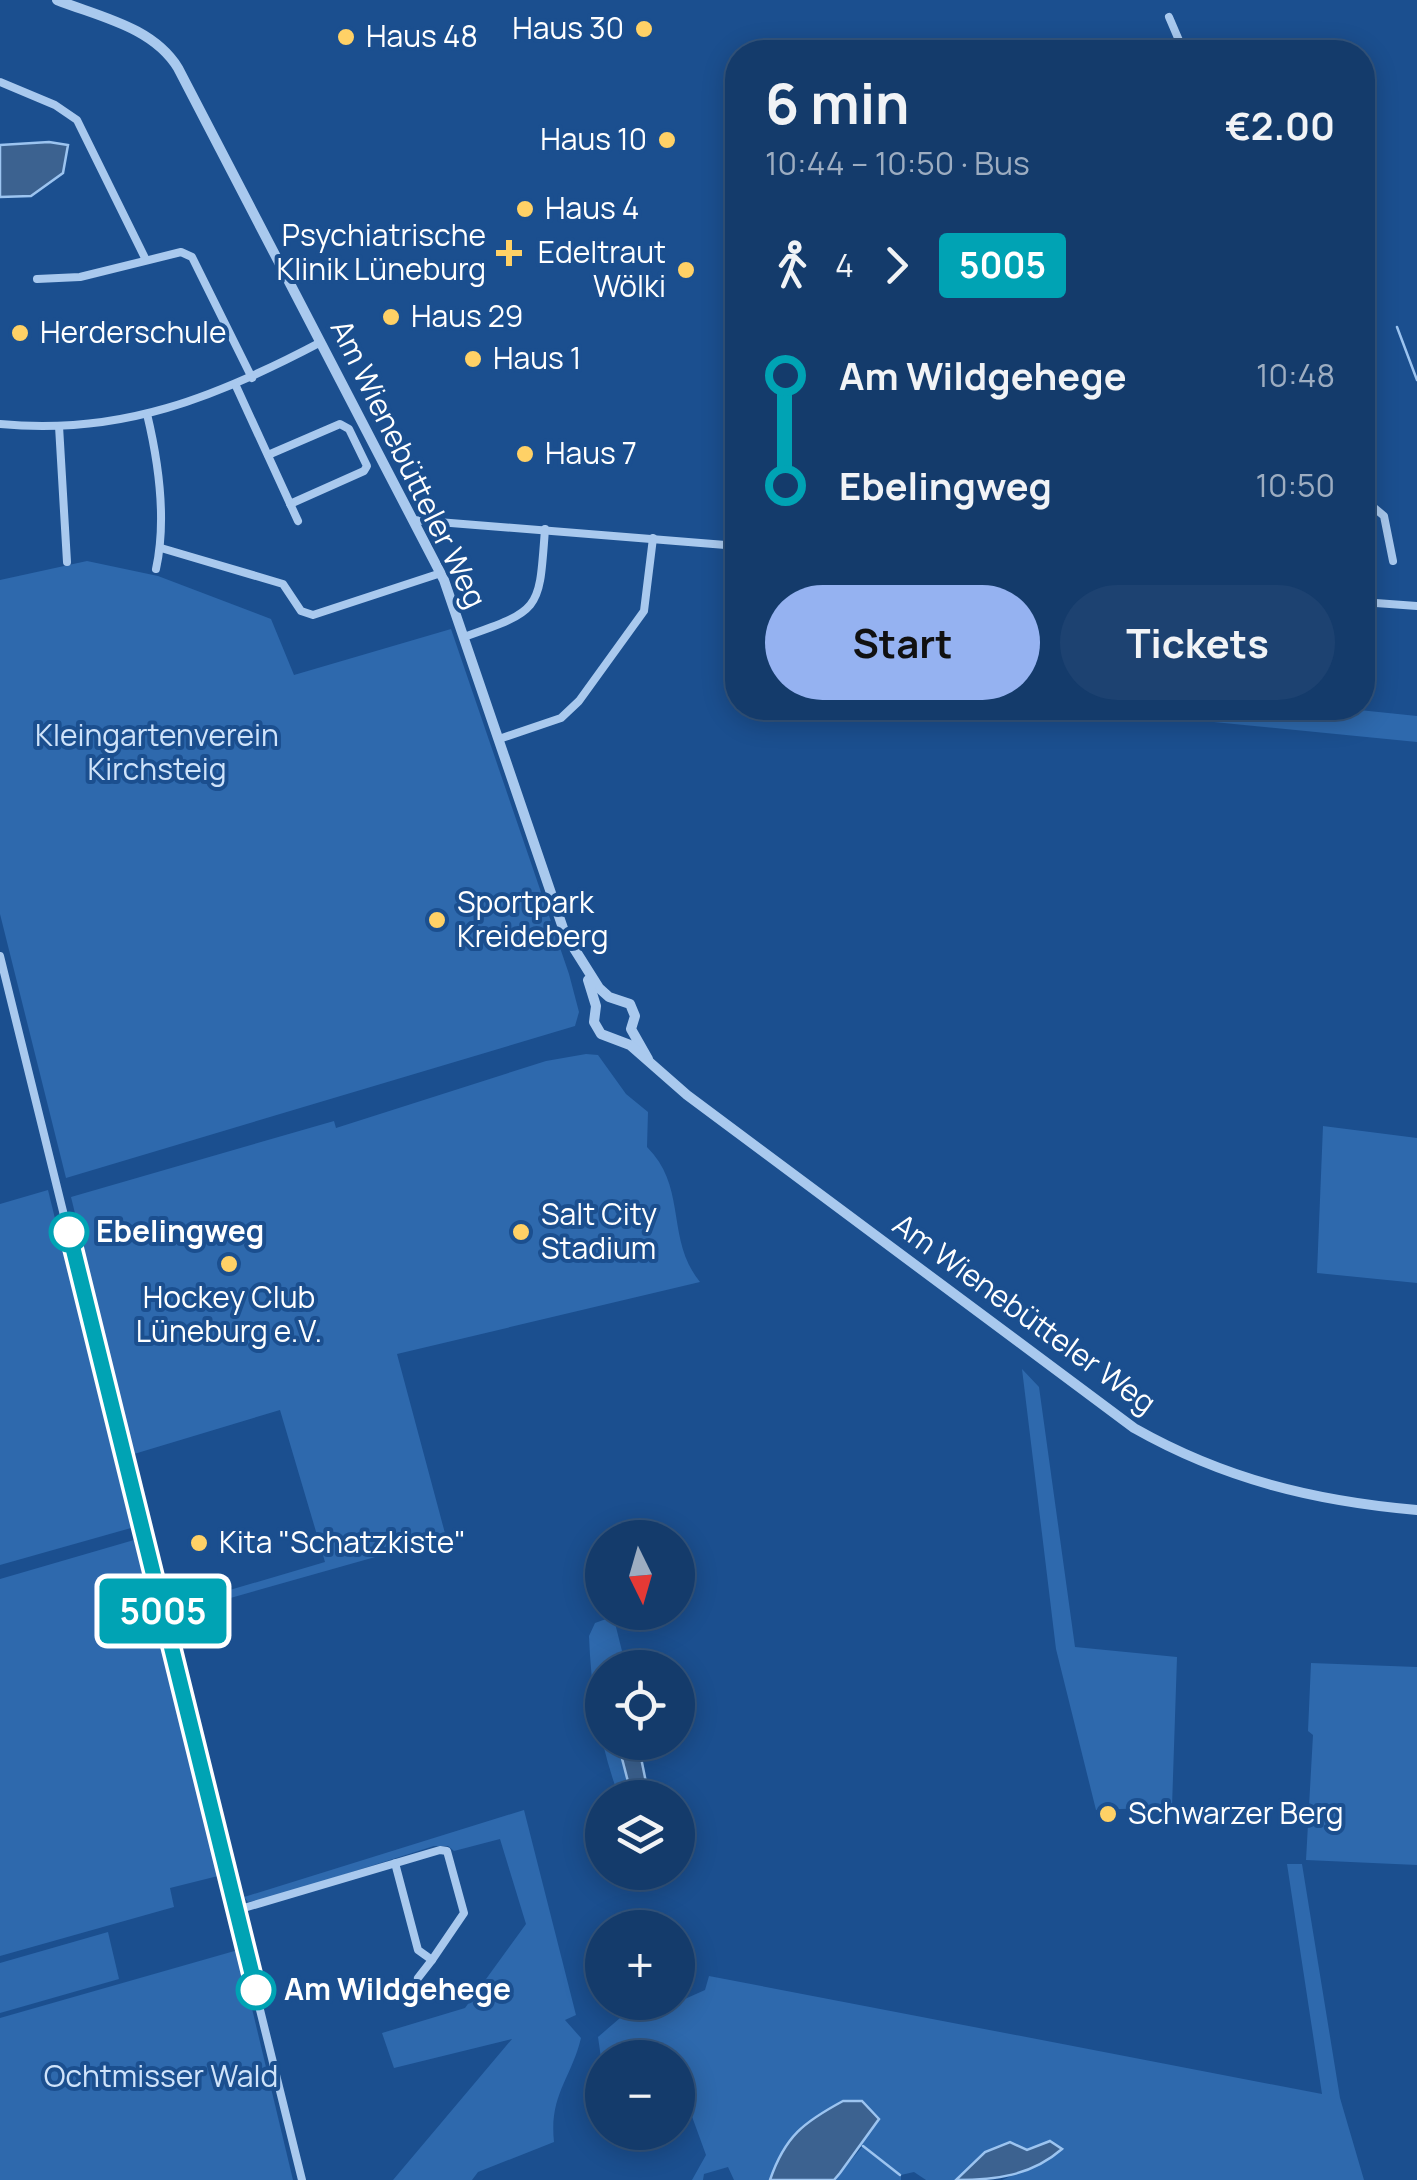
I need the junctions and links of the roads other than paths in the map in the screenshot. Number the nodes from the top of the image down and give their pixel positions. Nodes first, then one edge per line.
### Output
1 (58, 0) edge
2 (1170, 17) dead end
3 (1179, 40) edge
4 (0, 82) edge
5 (145, 258) junction
6 (37, 278) dead end
7 (321, 342) junction
8 (252, 378) junction
9 (236, 386) junction
10 (147, 414) junction
11 (0, 424) edge
12 (59, 426) junction
13 (268, 455) junction
14 (290, 504) junction
15 (1375, 508) edge
16 (413, 520) junction
17 (298, 521) dead end
18 (546, 528) junction
19 (653, 538) junction
20 (725, 545) edge
21 (161, 548) junction
22 (1393, 561) dead end
23 (68, 562) dead end
24 (156, 570) dead end
25 (441, 573) junction
26 (1375, 603) edge
27 (1417, 606) edge
28 (464, 636) junction
29 (499, 740) junction
30 (0, 956) edge
31 (584, 970) junction
32 (609, 997) junction
33 (596, 1006) junction
34 (631, 1029) junction
35 (618, 1038) junction
36 (648, 1059) junction
37 (1417, 1510) edge
38 (395, 1863) junction
39 (237, 1910) junction
40 (432, 1960) junction
41 (418, 1978) dead end
42 (302, 2180) edge

1 - 7 street, Am Wienebütteler Weg
2 - 3 street
4 - 5 street
5 - 6 street
5 - 8 street
7 - 8 street
7 - 16 street, Am Wienebütteler Weg
8 - 9 street
9 - 10 street
9 - 13 street
10 - 12 street
10 - 21 street
11 - 12 street
12 - 23 street
13 - 14 street
13 - 14 street
14 - 17 street
15 - 22 street
16 - 18 street
16 - 25 street, Am Wienebütteler Weg
18 - 19 street
18 - 28 street
19 - 20 street
19 - 29 street
21 - 24 street
21 - 25 street
25 - 28 street, Am Wienebütteler Weg
26 - 27 street
28 - 29 street, Am Wienebütteler Weg
29 - 31 street, Am Wienebütteler Weg
30 - 39 street
31 - 32 street, Am Wienebütteler Weg
31 - 33 street, Am Wienebütteler Weg
32 - 33 street
32 - 34 street, Am Wienebütteler Weg
33 - 35 street, Am Wienebütteler Weg
34 - 35 street
34 - 36 street, Am Wienebütteler Weg
35 - 36 street, Am Wienebütteler Weg
36 - 37 street, Am Wienebütteler Weg
38 - 39 street
38 - 40 street
38 - 40 street
39 - 42 street
40 - 41 street

